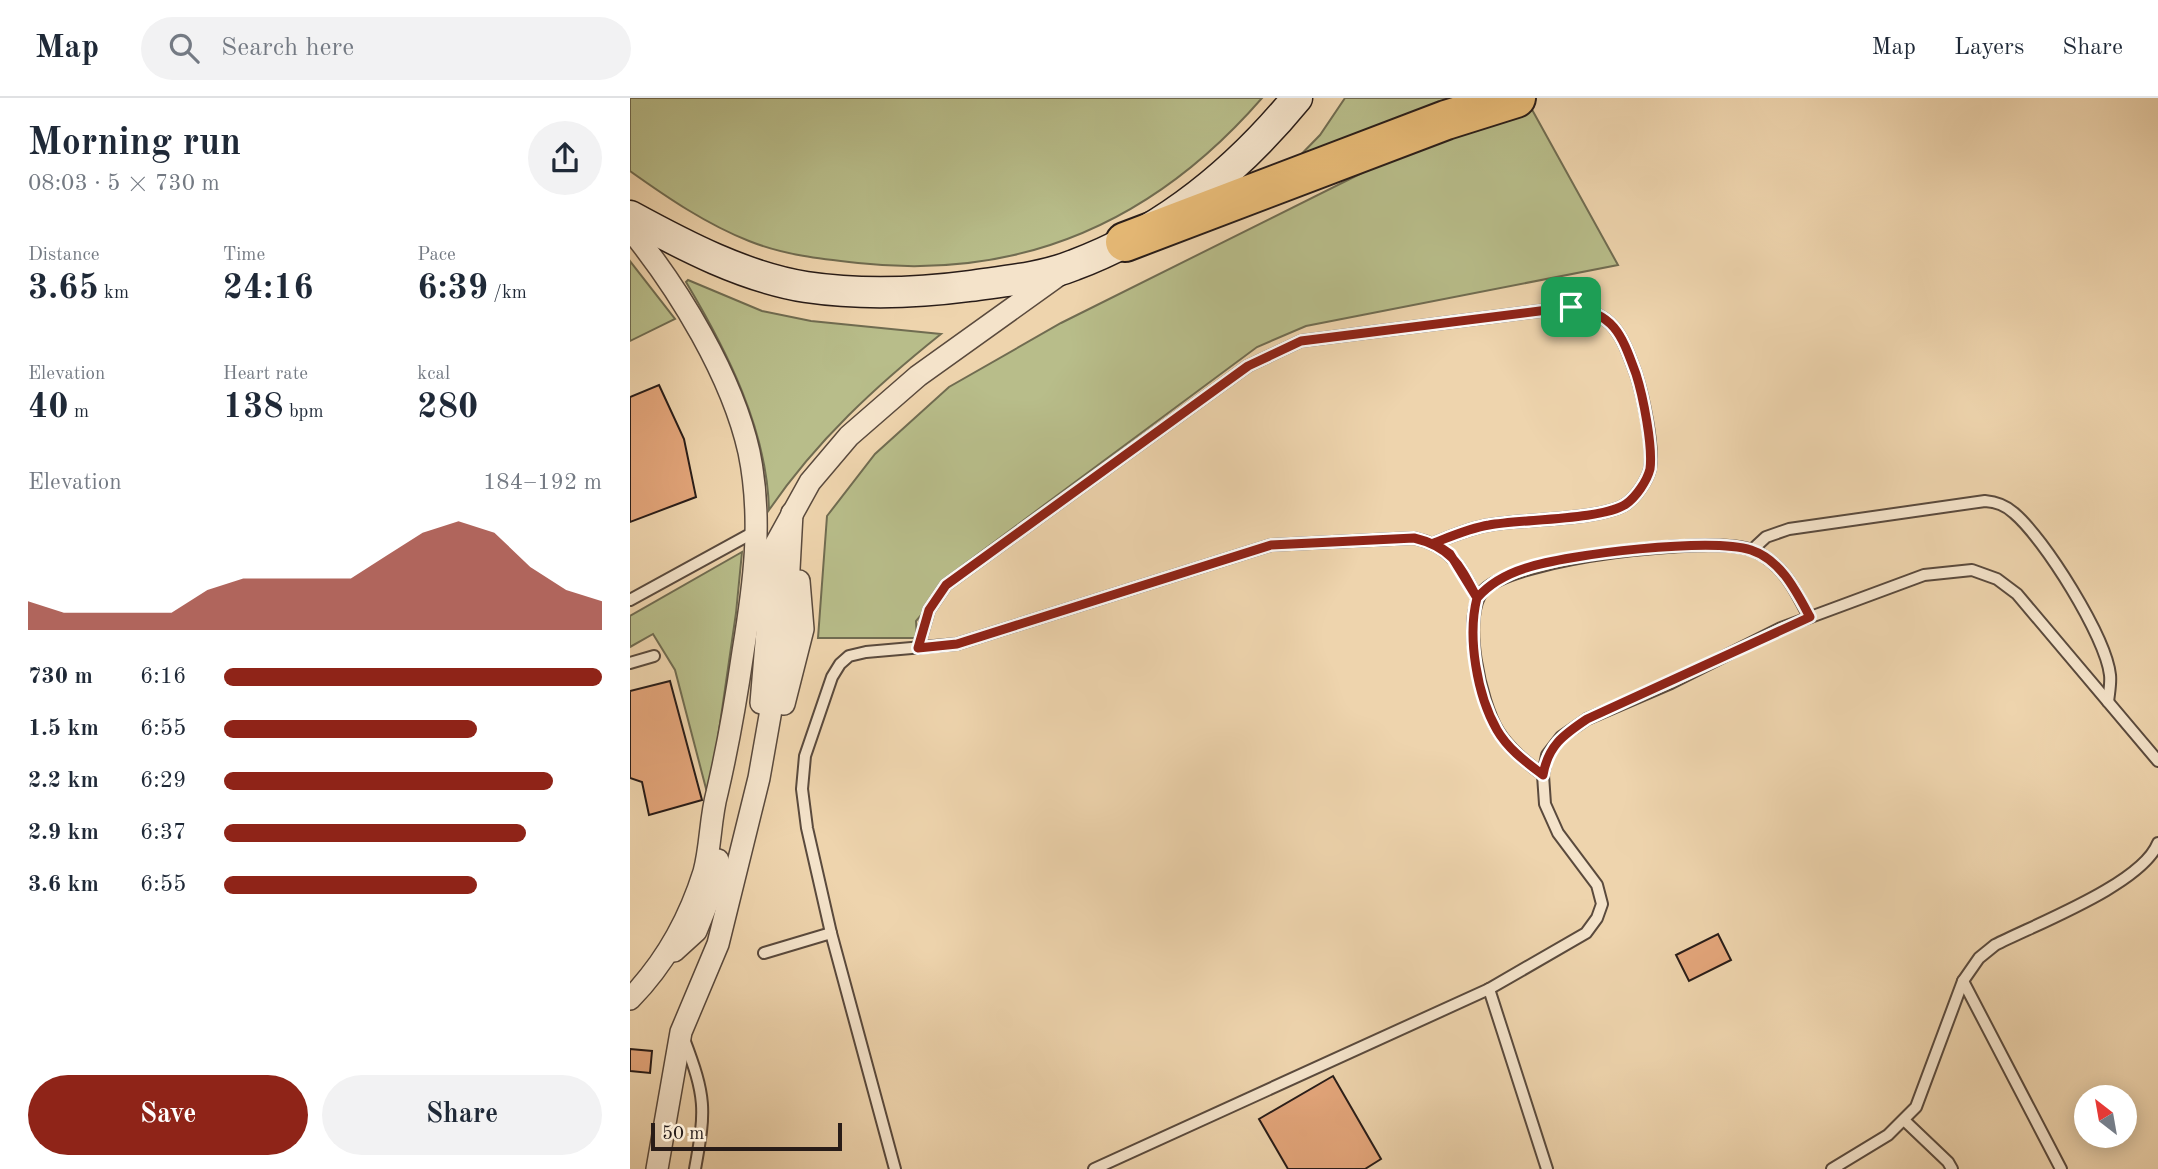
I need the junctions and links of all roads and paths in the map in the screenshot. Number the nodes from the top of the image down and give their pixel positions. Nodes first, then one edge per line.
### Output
1 (1297, 98) edge
2 (1516, 98) edge
3 (630, 216) edge
4 (630, 229) edge
5 (1125, 242) junction
6 (1073, 266) junction
7 (792, 513) junction
8 (757, 530) junction
9 (1434, 543) junction
10 (1752, 550) junction
11 (1477, 598) junction
12 (630, 600) edge
13 (1810, 617) junction
14 (918, 648) junction
15 (654, 656) dead end
16 (630, 663) edge
17 (2108, 702) junction
18 (2158, 761) edge
19 (1543, 775) junction
20 (759, 779) junction
21 (2158, 843) edge
22 (831, 933) junction
23 (764, 953) dead end
24 (1963, 981) junction
25 (1489, 989) junction
26 (630, 999) edge
27 (681, 1032) junction
28 (1905, 1121) junction
29 (657, 1169) edge
30 (695, 1169) edge
31 (895, 1169) edge
32 (1094, 1169) edge
33 (1547, 1169) edge
34 (1832, 1169) edge
35 (1952, 1169) edge
36 (2061, 1169) edge

1 - 5 main road
2 - 5 highway
3 - 6 main road
4 - 8 street
5 - 6 main road
6 - 7 street
7 - 20 street
7 - 20 street
8 - 12 lane
8 - 26 street
9 - 11 lane
9 - 14 lane
9 - 14 lane
10 - 11 lane
10 - 13 lane
10 - 17 lane
11 - 19 lane
13 - 17 lane
13 - 19 lane
14 - 22 lane
15 - 16 lane
17 - 18 lane
19 - 25 lane
20 - 27 street
21 - 24 lane
22 - 23 lane
22 - 31 lane
24 - 28 lane
24 - 36 lane
25 - 32 lane
25 - 33 lane
27 - 29 street
27 - 30 lane
28 - 34 lane
28 - 35 lane

